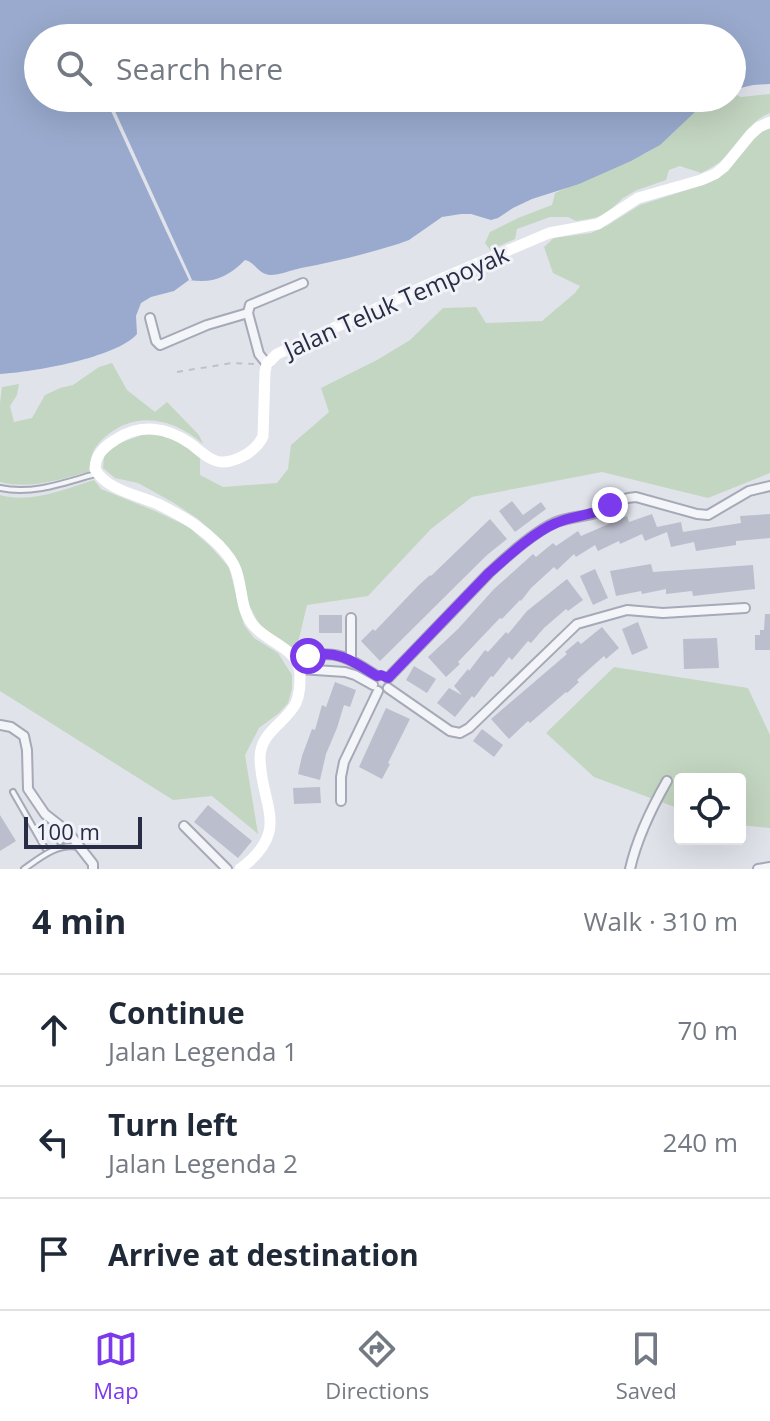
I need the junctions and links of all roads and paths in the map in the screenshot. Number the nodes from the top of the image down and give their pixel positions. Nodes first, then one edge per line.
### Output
1 (770, 122) edge
2 (303, 283) dead end
3 (248, 313) junction
4 (150, 318) dead end
5 (267, 364) junction
6 (177, 372) dead end
7 (97, 474) junction
8 (770, 486) edge
9 (0, 488) edge
10 (745, 608) dead end
11 (351, 618) dead end
12 (351, 659) junction
13 (299, 666) junction
14 (388, 683) junction
15 (376, 684) junction
16 (0, 725) edge
17 (667, 781) dead end
18 (13, 792) dead end
19 (341, 801) dead end
20 (184, 826) dead end
21 (68, 832) junction
22 (60, 842) dead end
23 (80, 847) junction
24 (45, 848) dead end
25 (770, 867) edge
26 (244, 868) edge
27 (24, 869) edge
28 (93, 869) edge
29 (227, 869) edge
30 (630, 869) edge
31 (758, 869) edge

1 - 5 street, Jalan Teluk Tempoyak
2 - 3 street
3 - 4 street
3 - 5 street
5 - 6 path
5 - 7 street, Jalan Teluk Tempoyak
7 - 9 lane
7 - 13 street
8 - 14 street
10 - 14 street
11 - 12 street
12 - 13 street
12 - 15 street
13 - 15 street
13 - 26 street
14 - 15 street
14 - 15 street
15 - 19 street
16 - 21 street
17 - 30 street
18 - 24 lane
20 - 29 street
21 - 22 lane
21 - 23 street
23 - 27 lane
23 - 28 street
25 - 31 street

